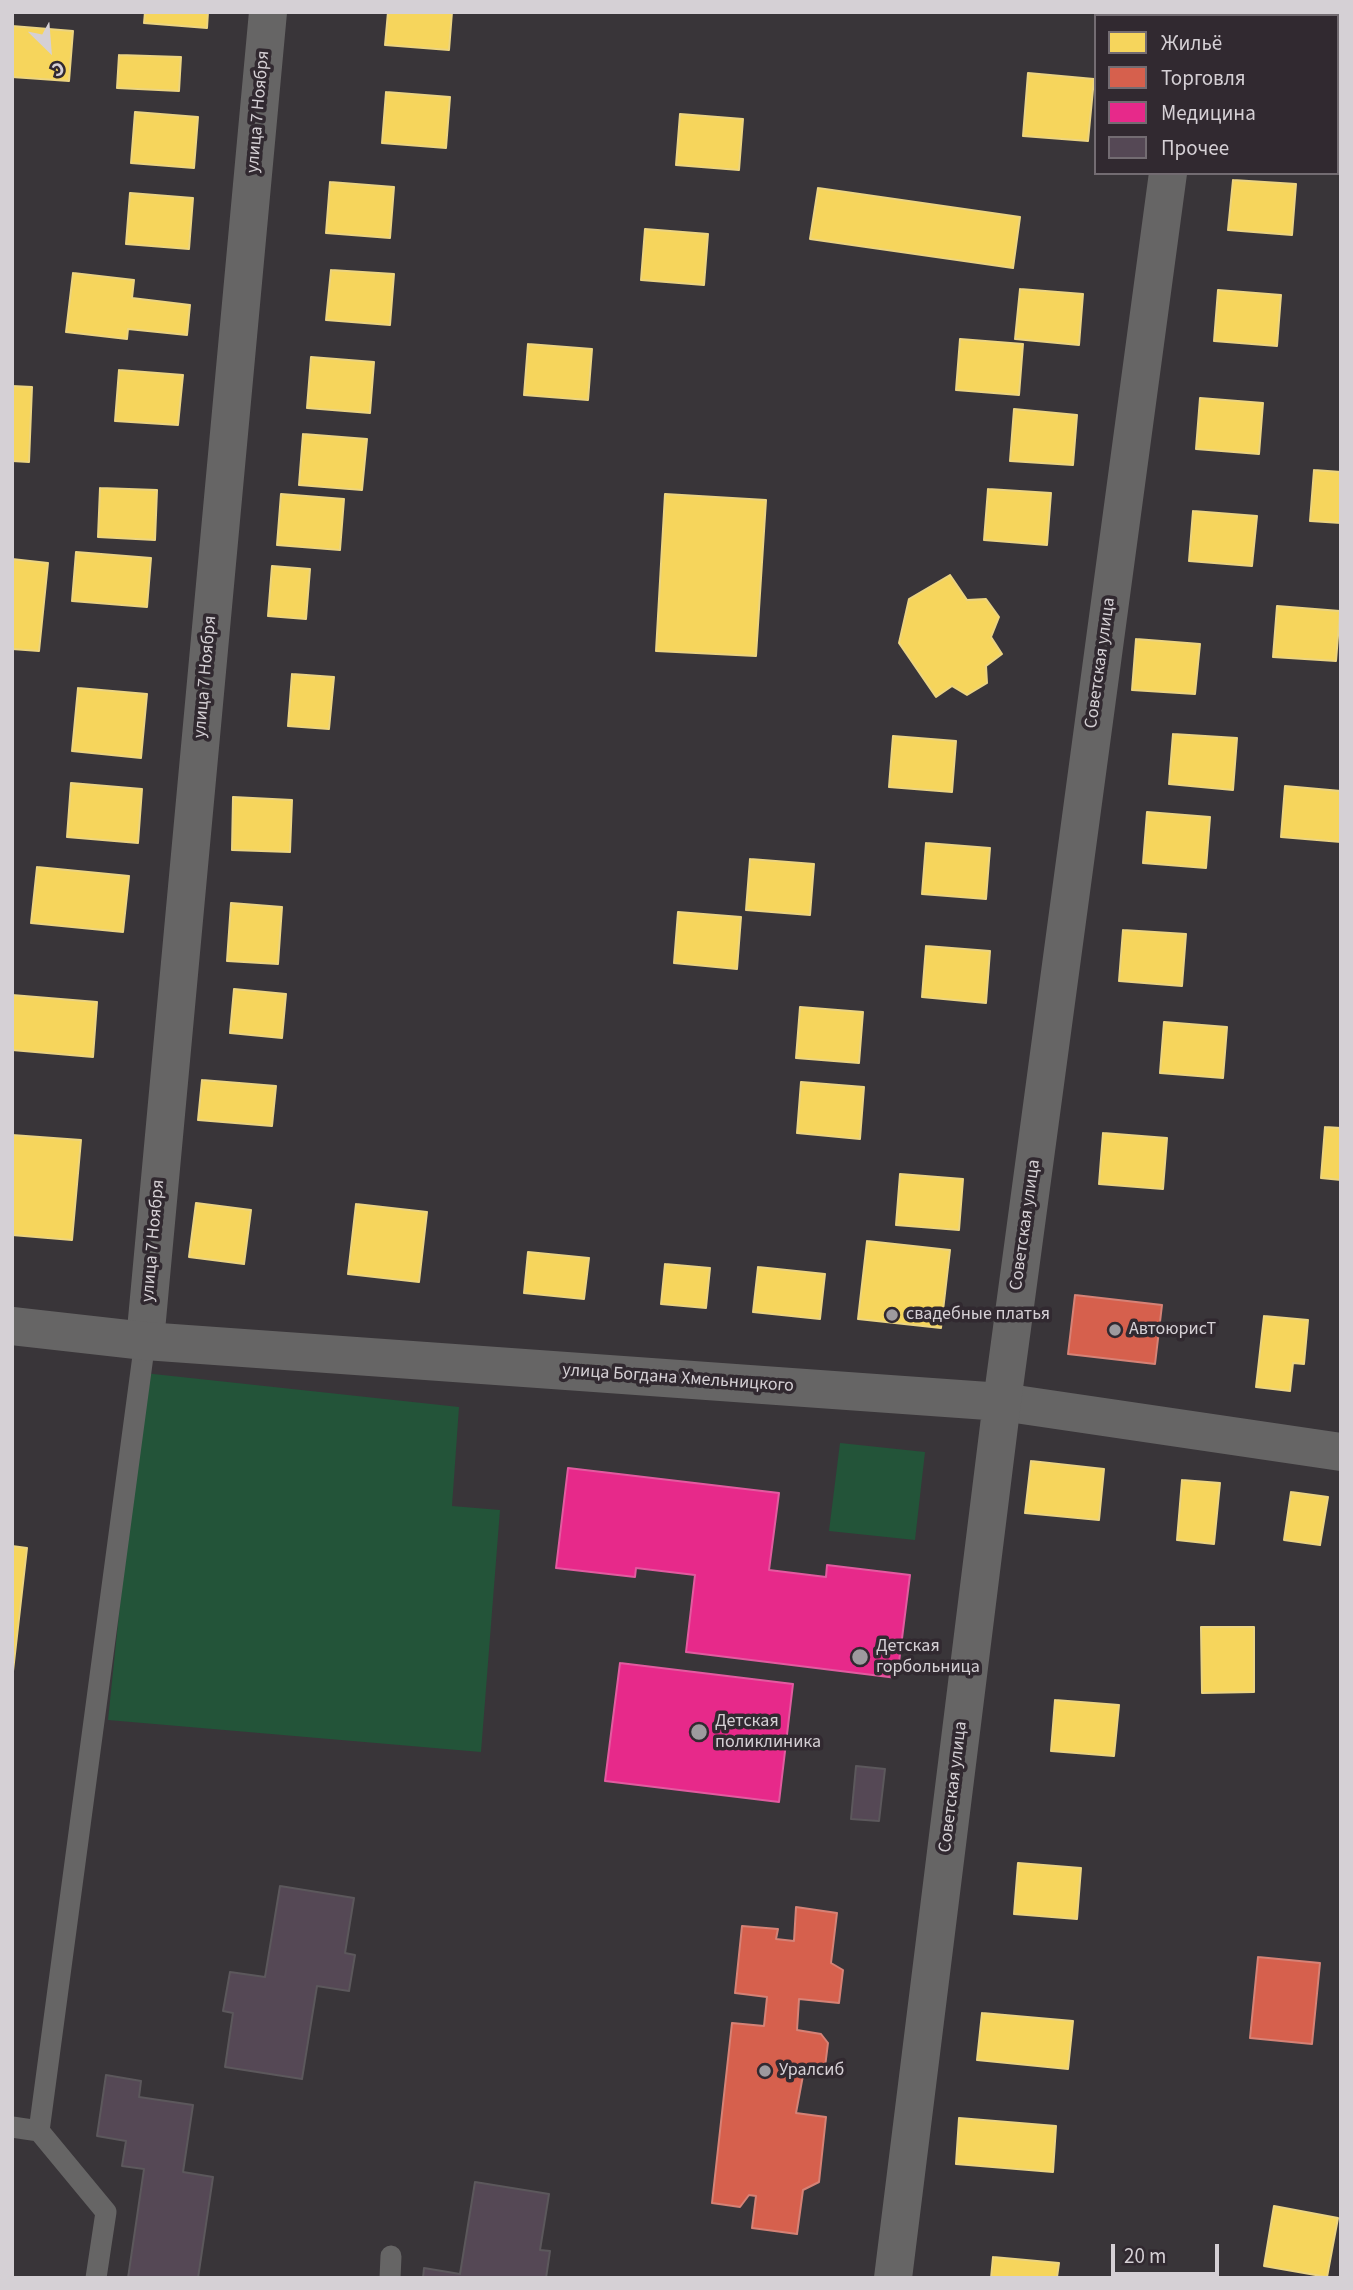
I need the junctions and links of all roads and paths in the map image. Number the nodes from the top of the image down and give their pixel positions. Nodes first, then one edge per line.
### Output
1 (268, 12) edge
2 (1168, 175) edge
3 (12, 1326) edge
4 (145, 1341) junction
5 (1002, 1402) junction
6 (1341, 1452) edge
7 (12, 2127) edge
8 (39, 2131) junction
9 (391, 2256) dead end
10 (96, 2278) edge
11 (390, 2278) edge
12 (893, 2278) edge

1 - 4 street, улица 7 Ноября
2 - 5 street, Советская улица
3 - 4 street, улица Богдана Хмельницкого
4 - 5 street, улица Богдана Хмельницкого
4 - 8 lane
5 - 6 street, улица Богдана Хмельницкого
5 - 12 street, Советская улица
7 - 8 lane
8 - 10 lane
9 - 11 lane

